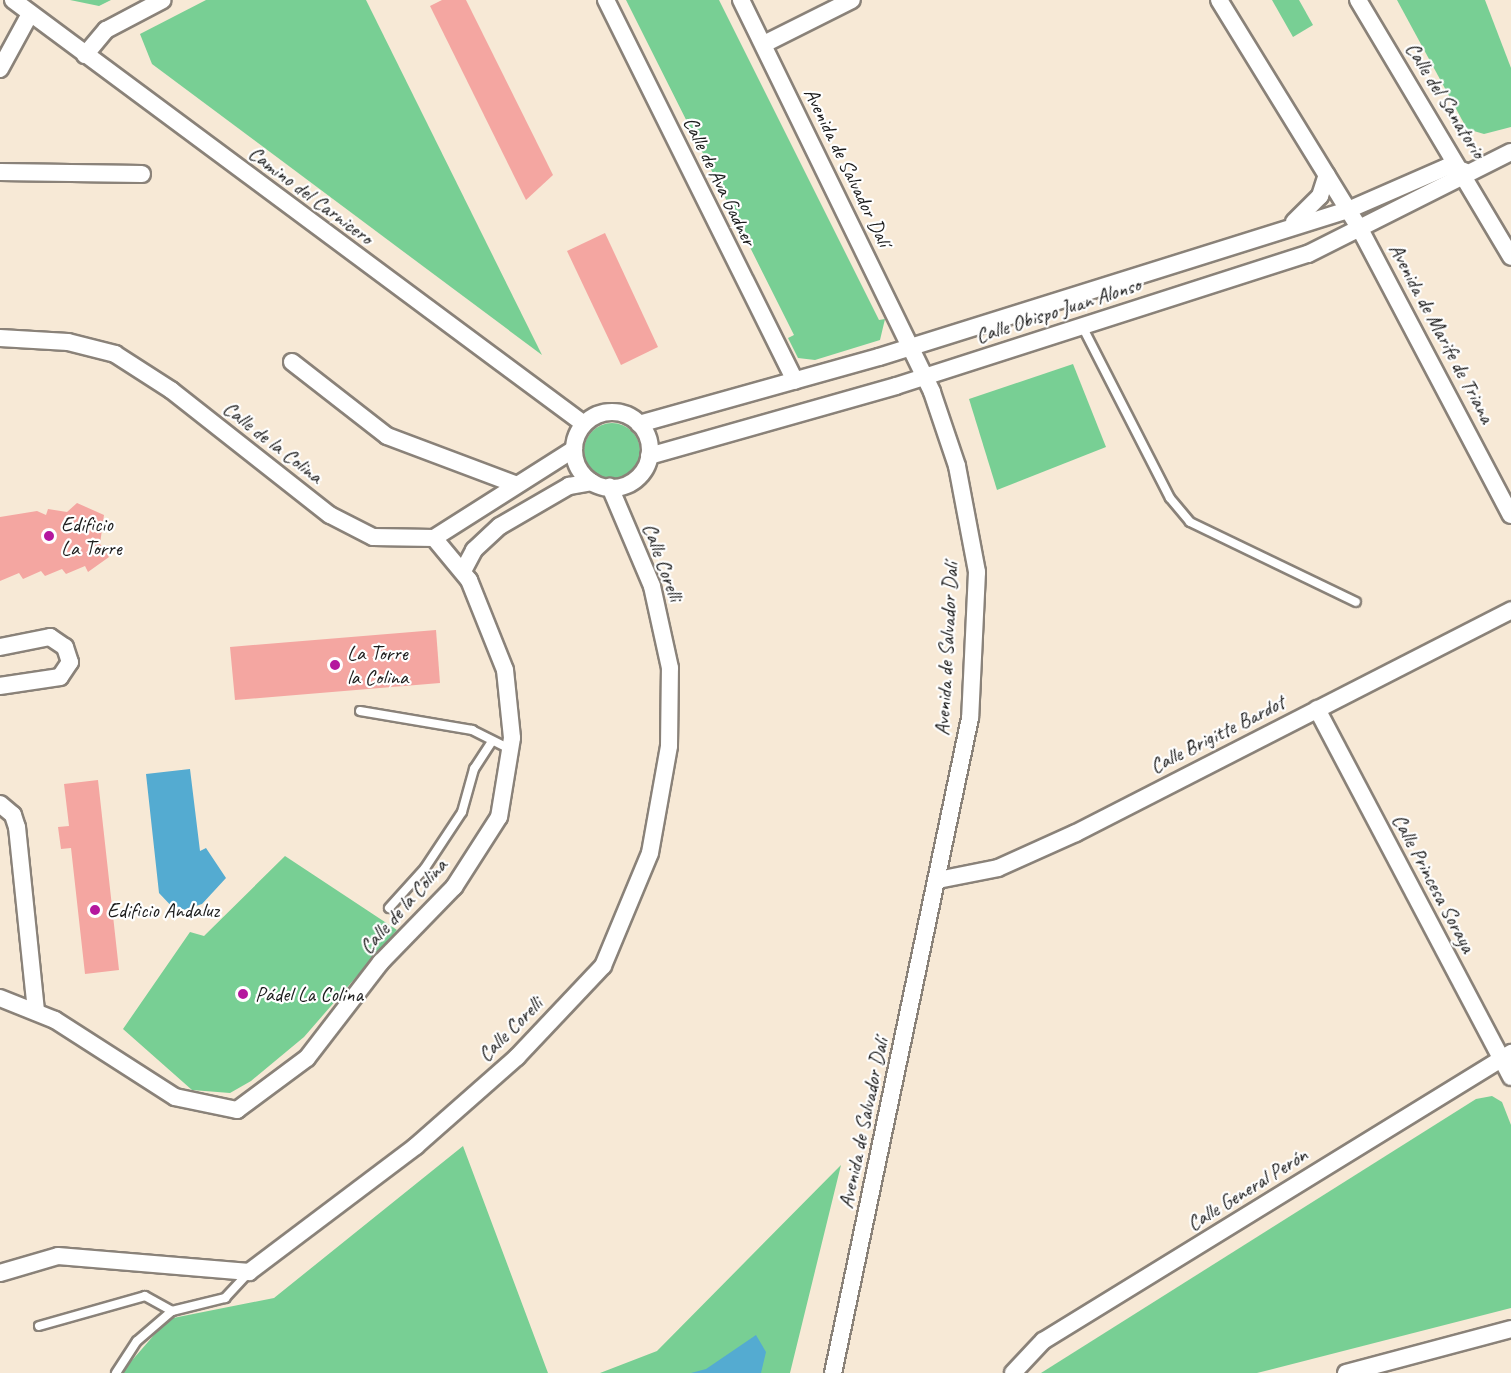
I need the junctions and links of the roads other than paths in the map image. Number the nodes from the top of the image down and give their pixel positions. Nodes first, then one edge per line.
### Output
1 (13, 0) edge
2 (163, 0) edge
3 (606, 0) edge
4 (741, 0) edge
5 (852, 0) edge
6 (1220, 0) edge
7 (1358, 0) edge
8 (30, 14) junction
9 (764, 44) junction
10 (85, 55) junction
11 (0, 69) edge
12 (1511, 152) edge
13 (1464, 171) junction
14 (0, 172) edge
15 (142, 174) dead end
16 (1327, 176) junction
17 (1348, 210) junction
18 (1292, 224) junction
19 (1361, 231) junction
20 (1511, 257) edge
21 (1082, 326) junction
22 (0, 339) edge
23 (911, 347) junction
24 (292, 362) dead end
25 (925, 376) junction
26 (795, 381) junction
27 (639, 423) junction
28 (584, 424) junction
29 (574, 449) junction
30 (649, 456) junction
31 (591, 482) junction
32 (515, 484) junction
33 (610, 487) junction
34 (1511, 515) edge
35 (434, 538) junction
36 (463, 572) junction
37 (1356, 602) dead end
38 (1511, 610) edge
39 (0, 647) edge
40 (0, 686) edge
41 (1317, 709) junction
42 (360, 711) dead end
43 (492, 741) junction
44 (510, 749) junction
45 (0, 804) edge
46 (938, 880) junction
47 (390, 908) dead end
48 (0, 998) edge
49 (36, 1012) junction
50 (1506, 1055) edge
51 (1511, 1077) edge
52 (249, 1272) junction
53 (0, 1273) edge
54 (172, 1311) junction
55 (39, 1326) dead end
56 (1511, 1329) edge
57 (116, 1373) edge
58 (833, 1373) edge
59 (1013, 1373) edge
60 (1346, 1373) edge

1 - 8 street, Camino del Carnicero
2 - 10 street
3 - 26 street, Calle de Ava Gadner
4 - 9 street, Avenida de Salvador Dalí
5 - 9 street
6 - 16 street, Avenida de Marife de Triana
7 - 13 street, Calle del Sanatorio
8 - 10 street, Camino del Carnicero
8 - 11 street
9 - 23 street, Avenida de Salvador Dalí
10 - 28 street, Camino del Carnicero
12 - 13 street, Calle Obispo Juan Alonso
13 - 17 street, Calle Obispo Juan Alonso
13 - 19 street, Calle Obispo Juan Alonso
13 - 20 street, Calle del Sanatorio
14 - 15 street
16 - 17 street, Avenida de Marife de Triana
16 - 18 street
17 - 18 street, Calle Obispo Juan Alonso
17 - 19 street, Avenida de Marife de Triana
18 - 23 street, Calle Obispo Juan Alonso
19 - 21 street, Calle Obispo Juan Alonso
19 - 34 street, Avenida de Marife de Triana
21 - 25 street, Calle Obispo Juan Alonso
21 - 37 lane
22 - 35 street, Calle de la Colina
23 - 25 street, Avenida de Salvador Dalí
23 - 26 street, Calle Obispo Juan Alonso
24 - 32 street
25 - 30 street, Calle Obispo Juan Alonso
25 - 46 street, Avenida de Salvador Dalí
26 - 27 street, Calle Obispo Juan Alonso
27 - 28 street
27 - 30 street
28 - 29 street
29 - 31 street
29 - 32 street
30 - 33 street
31 - 33 street
31 - 36 street
32 - 35 street
33 - 52 street, Calle Corelli
35 - 36 street, Calle de la Colina
36 - 44 street, Calle de la Colina
38 - 41 street, Calle Brigitte Bardot
39 - 40 street
41 - 46 street, Calle Brigitte Bardot
41 - 50 street, Calle Princesa Soraya
42 - 43 lane
43 - 44 lane
43 - 47 lane
44 - 49 street, Calle de la Colina
45 - 49 street
46 - 58 street, Avenida de Salvador Dalí
48 - 49 street, Calle de la Colina
50 - 51 street, Calle Princesa Soraya
50 - 59 street, Calle General Perón
52 - 53 street
52 - 54 lane
54 - 55 lane
54 - 57 lane
56 - 60 street

